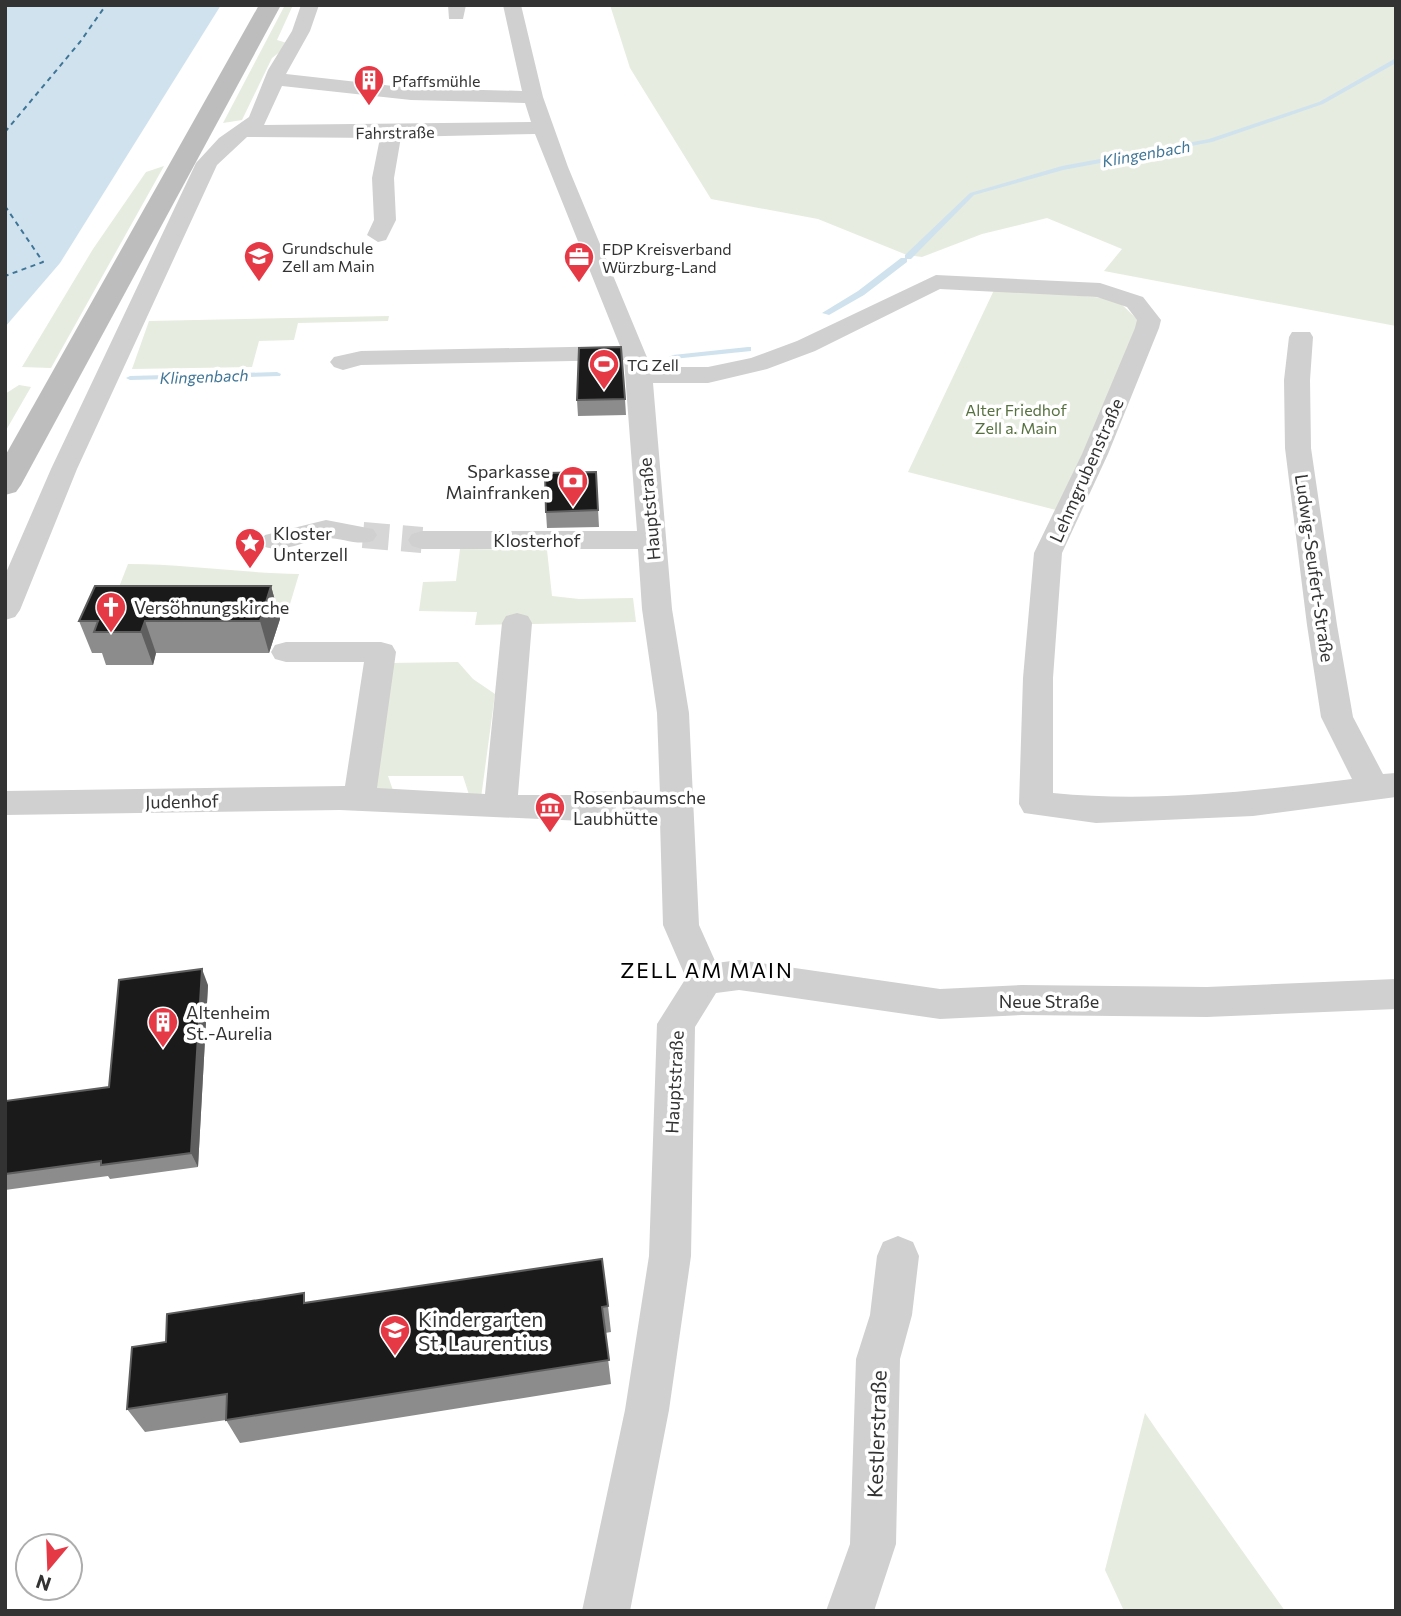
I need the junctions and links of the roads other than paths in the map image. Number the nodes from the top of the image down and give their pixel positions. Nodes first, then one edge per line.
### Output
1 (270, 5) edge
2 (310, 5) edge
3 (512, 5) edge
4 (276, 79) junction
5 (533, 97) junction
6 (545, 128) junction
7 (245, 131) junction
8 (392, 132) junction
9 (378, 235) dead end
10 (1301, 337) dead end
11 (343, 362) dead end
12 (637, 364) junction
13 (5, 485) edge
14 (363, 535) tunnel mouth
15 (422, 540) tunnel mouth
16 (652, 540) junction
17 (275, 541) dead end
18 (5, 610) edge
19 (517, 623) dead end
20 (286, 652) dead end
21 (1385, 787) edge
22 (359, 800) junction
23 (5, 803) edge
24 (500, 807) junction
25 (583, 808) tunnel mouth
26 (639, 808) tunnel mouth
27 (676, 808) junction
28 (705, 979) junction
29 (1396, 994) edge
30 (898, 1256) dead end
31 (606, 1611) edge
32 (850, 1611) edge

1 - 13 main road
2 - 4 street
3 - 5 street, Hauptstraße
4 - 5 street
4 - 7 street
5 - 6 street, Hauptstraße
6 - 8 street, Fahrstraße
6 - 12 street, Hauptstraße
7 - 8 street, Fahrstraße
7 - 18 street
8 - 9 street
10 - 21 street, Ludwig-Seufert-Straße
11 - 12 street
12 - 16 street, Hauptstraße
12 - 21 street, Lehmgrubenstraße
14 - 17 street
15 - 16 street, Klosterhof
16 - 27 street, Hauptstraße
19 - 24 street
20 - 22 street
22 - 23 street, Judenhof
22 - 24 street, Judenhof
24 - 25 street, Judenhof
26 - 27 street
27 - 28 street, Hauptstraße
28 - 29 street, Neue Straße
28 - 31 street, Hauptstraße
30 - 32 street, Kestlerstraße

